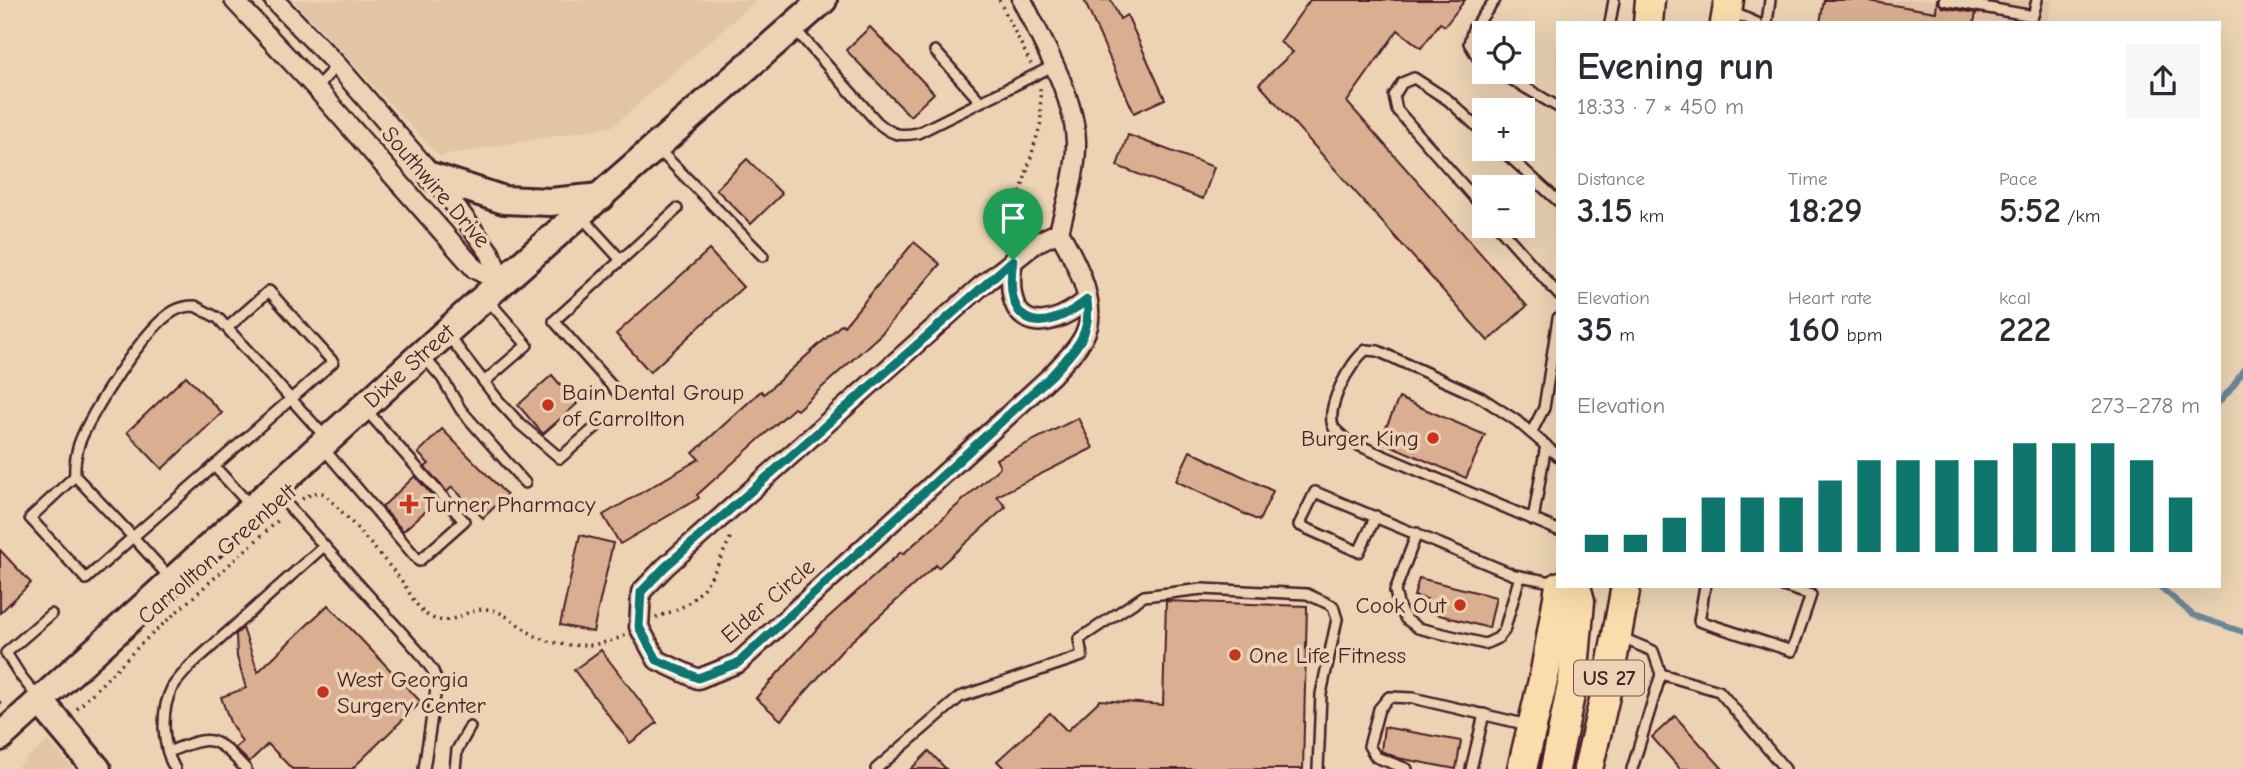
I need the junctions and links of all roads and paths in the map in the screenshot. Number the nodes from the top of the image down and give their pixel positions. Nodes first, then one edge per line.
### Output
1 (234, 0) edge
2 (274, 0) edge
3 (823, 0) edge
4 (999, 0) edge
5 (1022, 0) edge
6 (1495, 0) edge
7 (1614, 0) edge
8 (1650, 0) edge
9 (1770, 0) edge
10 (1944, 0) edge
11 (2037, 0) edge
12 (1727, 11) edge
13 (1479, 21) edge
14 (1610, 21) edge
15 (1648, 21) edge
16 (1752, 21) edge
17 (1767, 21) edge
18 (793, 27) junction
19 (935, 51) dead end
20 (337, 65) junction
21 (1052, 65) junction
22 (1035, 74) junction
23 (1519, 84) edge
24 (316, 88) junction
25 (980, 102) junction
26 (1556, 106) edge
27 (1472, 122) edge
28 (657, 148) junction
29 (1514, 161) edge
30 (434, 177) junction
31 (1472, 195) edge
32 (601, 198) junction
33 (1556, 199) edge
34 (677, 209) dead end
35 (580, 215) junction
36 (1059, 232) junction
37 (1509, 238) edge
38 (1006, 255) junction
39 (763, 256) dead end
40 (621, 260) junction
41 (494, 290) junction
42 (1556, 292) edge
43 (1087, 300) junction
44 (227, 328) junction
45 (446, 333) junction
46 (1556, 340) edge
47 (422, 355) junction
48 (484, 382) junction
49 (618, 393) dead end
50 (290, 399) junction
51 (364, 408) junction
52 (597, 426) dead end
53 (1531, 433) junction
54 (325, 443) junction
55 (1546, 445) junction
56 (1556, 454) edge
57 (214, 466) junction
58 (75, 476) junction
59 (525, 483) dead end
60 (282, 499) junction
61 (253, 509) junction
62 (1376, 516) junction
63 (1533, 520) junction
64 (1556, 529) edge
65 (733, 531) dead end
66 (1417, 533) junction
67 (133, 537) junction
68 (324, 546) junction
69 (1520, 576) junction
70 (173, 582) junction
71 (1556, 584) edge
72 (1559, 588) edge
73 (1577, 588) edge
74 (1626, 588) edge
75 (1705, 588) edge
76 (1789, 588) edge
77 (51, 614) dead end
78 (639, 627) junction
79 (1617, 636) junction
80 (3, 650) edge
81 (1661, 674) junction
82 (40, 701) junction
83 (76, 710) dead end
84 (1484, 714) junction
85 (470, 727) dead end
86 (1533, 727) junction
87 (0, 737) edge
88 (168, 752) junction
89 (97, 769) edge
90 (175, 769) edge
91 (246, 769) edge
92 (424, 769) edge
93 (455, 769) edge
94 (876, 769) edge
95 (1318, 769) edge
96 (1407, 769) edge
97 (1471, 769) edge
98 (1522, 769) edge
99 (1555, 769) edge
100 (1588, 769) edge
101 (1632, 769) edge
102 (1785, 769) edge

1 - 24 street, Southwire Drive
2 - 20 street, Southwire Drive
3 - 18 street, Dixie Street
4 - 22 path
5 - 21 street
6 - 13 lane
7 - 14 lane
8 - 15 main road
9 - 17 lane
10 - 11 lane
12 - 16 lane
18 - 25 lane
18 - 28 street, Dixie Street
19 - 25 lane
20 - 24 lane
20 - 30 street, Southwire Drive
21 - 22 lane
21 - 36 street
22 - 25 lane
22 - 38 path
23 - 26 lane
24 - 41 street, Southwire Drive
27 - 31 lane
28 - 32 street, Dixie Street
28 - 39 lane
29 - 33 lane
30 - 32 street
30 - 41 street, Southwire Drive
32 - 35 street, Dixie Street
34 - 40 lane
35 - 40 lane
35 - 41 street, Dixie Street
36 - 38 street
36 - 43 street, Elder Circle
37 - 42 lane
38 - 43 street
38 - 78 street
40 - 49 lane
41 - 45 street, Dixie Street
41 - 48 lane
43 - 78 street, Elder Circle
44 - 50 lane
44 - 50 lane
44 - 58 lane
45 - 47 street, Dixie Street
45 - 48 lane
46 - 53 lane
47 - 51 street, Dixie Street
47 - 59 lane
48 - 52 lane
50 - 54 lane
50 - 57 lane
51 - 54 street, Dixie Street
51 - 54 lane
53 - 55 lane
53 - 63 lane
54 - 60 street, Dixie Street
55 - 56 lane
55 - 63 lane
57 - 61 lane
57 - 67 lane
58 - 67 lane
58 - 67 lane
60 - 61 street, Dixie Street
60 - 68 lane
60 - 78 path, Carrollton Greenbelt
60 - 83 path, Carrollton Greenbelt
61 - 70 street, Dixie Street
62 - 62 lane
62 - 66 lane
63 - 64 lane
65 - 78 path, Carrollton Greenbelt
66 - 69 lane
66 - 69 lane
67 - 70 lane
68 - 88 lane
68 - 92 lane
69 - 71 lane
70 - 82 street, Dixie Street
72 - 86 main road, US 27
73 - 99 main road
74 - 79 main road, US 27
75 - 76 lane
77 - 80 lane
79 - 81 lane
79 - 100 main road, US 27
80 - 82 lane
81 - 101 lane
81 - 102 lane
82 - 87 street, Dixie Street
82 - 89 street
84 - 86 lane
84 - 96 lane
84 - 97 lane
85 - 93 lane
86 - 98 main road, US 27
88 - 90 lane
88 - 91 lane
94 - 95 lane

